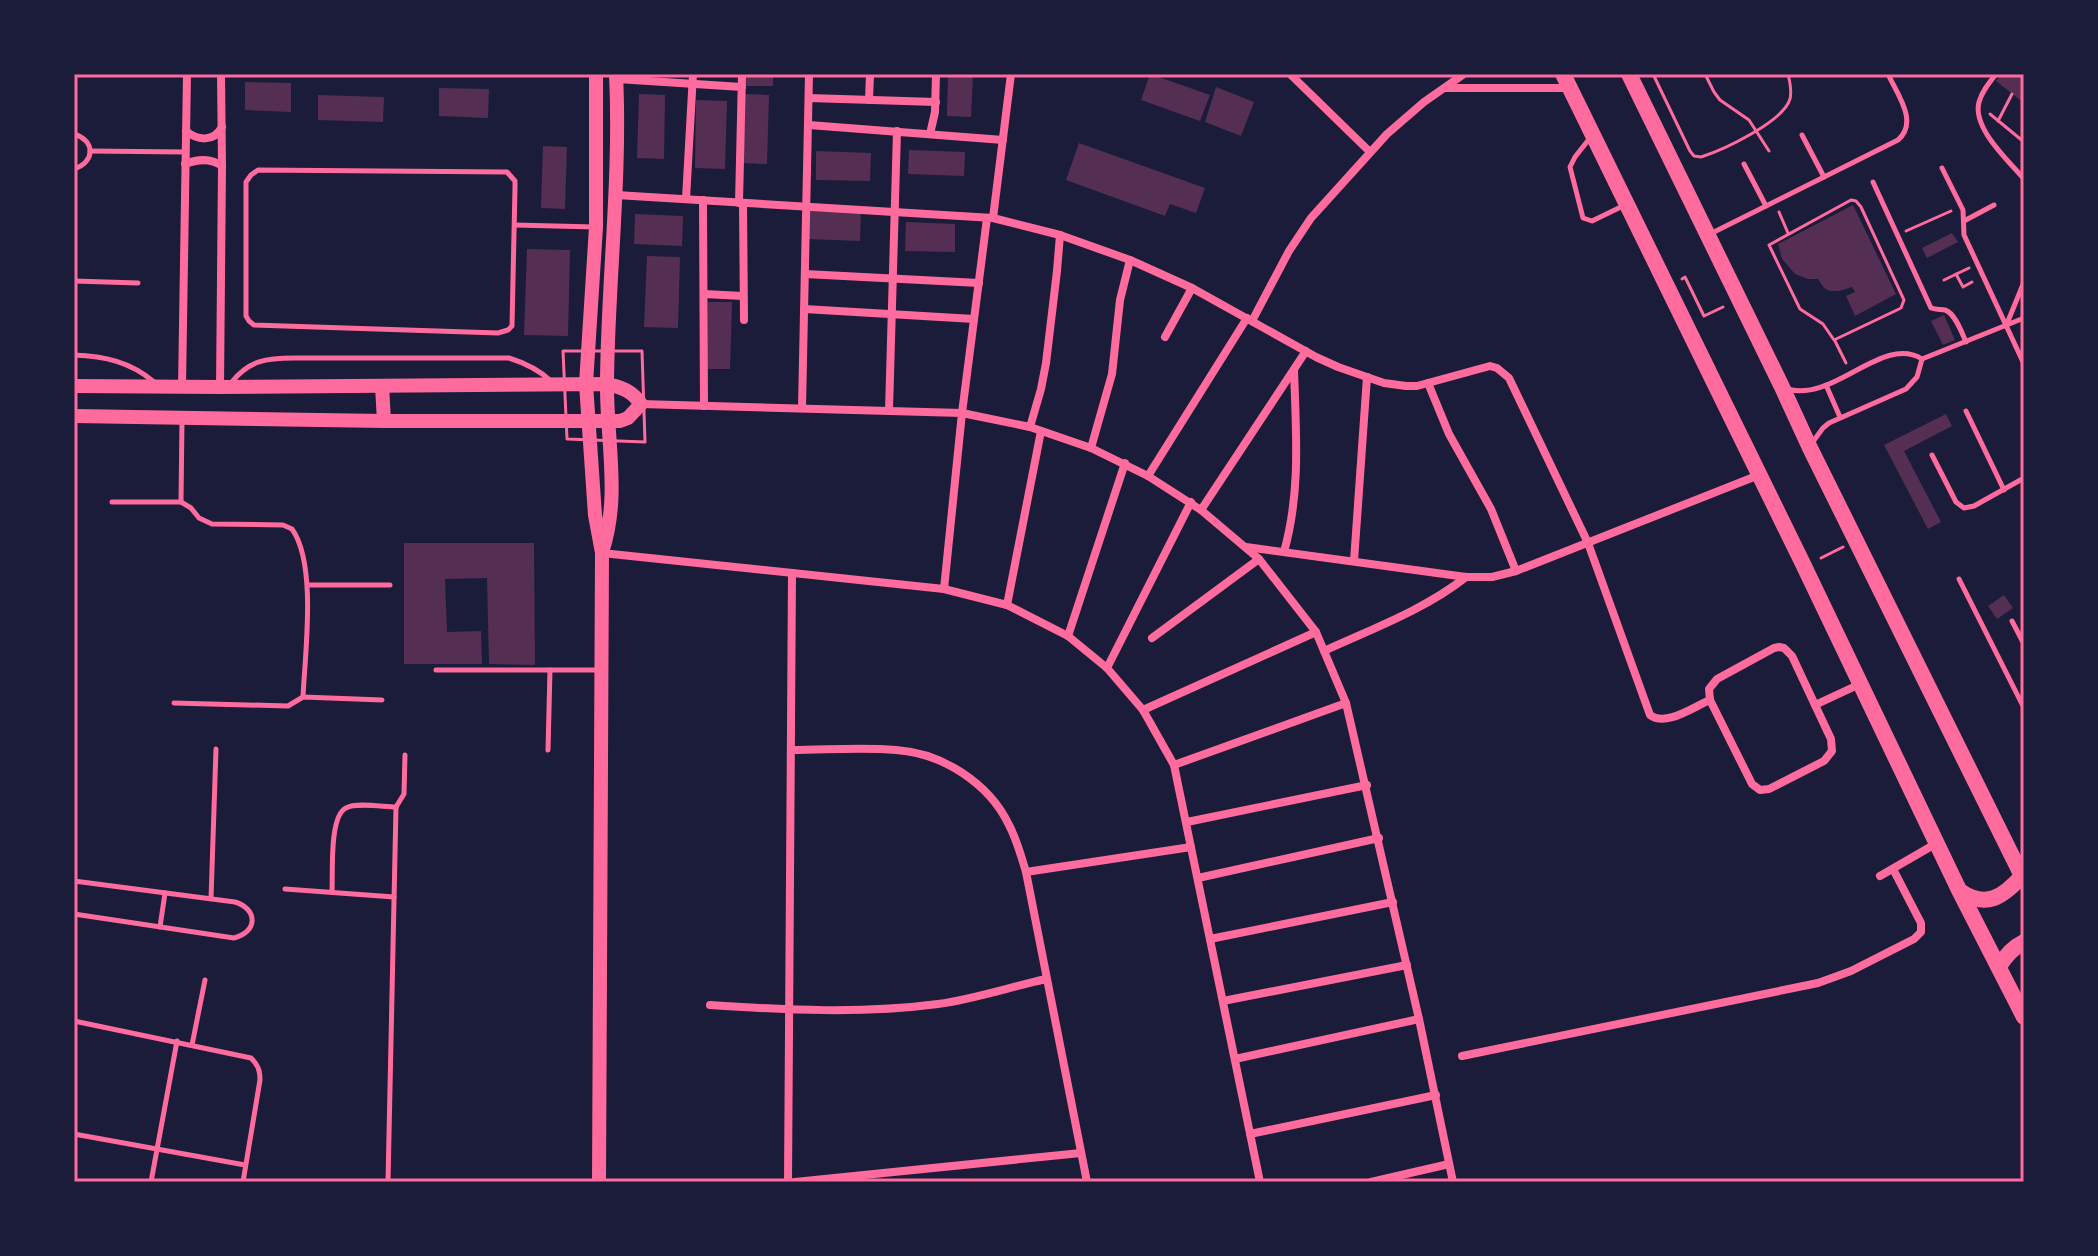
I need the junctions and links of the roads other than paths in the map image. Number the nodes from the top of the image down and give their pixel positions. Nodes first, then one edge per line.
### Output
1 (187, 74) edge
2 (221, 74) edge
3 (596, 74) edge
4 (742, 74) edge
5 (809, 74) edge
6 (870, 74) edge
7 (936, 74) edge
8 (1011, 74) edge
9 (1290, 74) edge
10 (1464, 74) edge
11 (1629, 74) edge
12 (1888, 74) edge
13 (1996, 74) edge
14 (616, 77) edge
15 (693, 79) edge
16 (1567, 81) edge
17 (742, 87) junction
18 (1444, 88) junction
19 (809, 98) junction
20 (869, 100) junction
21 (936, 102) junction
22 (809, 125) junction
23 (222, 127) junction
24 (186, 131) junction
25 (897, 131) junction
26 (74, 134) edge
27 (930, 134) junction
28 (1593, 134) junction
29 (1802, 135) dead end
30 (1003, 140) junction
31 (90, 151) junction
32 (185, 152) junction
33 (1370, 152) junction
34 (185, 164) junction
35 (1744, 164) dead end
36 (222, 166) junction
37 (1942, 168) dead end
38 (74, 169) edge
39 (1824, 177) junction
40 (2024, 179) edge
41 (1873, 182) dead end
42 (616, 195) junction
43 (686, 199) junction
44 (703, 200) junction
45 (741, 203) junction
46 (1627, 203) junction
47 (1994, 205) dead end
48 (1766, 206) junction
49 (806, 207) junction
50 (894, 212) junction
51 (990, 218) junction
52 (1964, 221) junction
53 (515, 225) junction
54 (596, 227) junction
55 (1060, 235) junction
56 (1708, 235) junction
57 (1130, 260) junction
58 (594, 261) junction
59 (612, 262) junction
60 (805, 274) junction
61 (892, 279) junction
62 (74, 281) edge
63 (2024, 282) edge
64 (138, 283) dead end
65 (979, 283) junction
66 (1192, 288) junction
67 (704, 294) junction
68 (743, 296) junction
69 (804, 309) junction
70 (892, 314) junction
71 (2024, 318) edge
72 (974, 319) junction
73 (1250, 319) junction
74 (744, 320) dead end
75 (2006, 327) junction
76 (1165, 337) dead end
77 (1966, 342) junction
78 (1306, 351) junction
79 (74, 355) edge
80 (1922, 359) junction
81 (2024, 364) edge
82 (1294, 369) junction
83 (1367, 377) junction
84 (1428, 383) junction
85 (555, 384) junction
86 (586, 384) junction
87 (606, 384) junction
88 (1826, 385) junction
89 (74, 386) edge
90 (382, 386) junction
91 (182, 387) junction
92 (224, 387) junction
93 (1782, 387) junction
94 (161, 388) junction
95 (641, 404) junction
96 (704, 406) junction
97 (802, 408) junction
98 (889, 411) junction
99 (1966, 411) dead end
100 (962, 413) junction
101 (74, 416) edge
102 (1840, 417) junction
103 (182, 418) junction
104 (589, 420) junction
105 (384, 421) junction
106 (609, 421) junction
107 (1030, 427) junction
108 (1041, 431) junction
109 (1091, 448) junction
110 (1810, 448) junction
111 (1932, 455) dead end
112 (1125, 463) junction
113 (1760, 474) junction
114 (1148, 476) junction
115 (2024, 478) edge
116 (2004, 490) junction
117 (112, 502) dead end
118 (181, 502) junction
119 (1191, 502) junction
120 (1201, 510) junction
121 (1588, 543) junction
122 (1244, 547) junction
123 (1284, 552) junction
124 (602, 553) junction
125 (1259, 559) junction
126 (1354, 561) junction
127 (1516, 571) junction
128 (792, 573) junction
129 (1466, 577) junction
130 (1959, 579) dead end
131 (308, 585) junction
132 (390, 585) dead end
133 (944, 589) junction
134 (1007, 605) junction
135 (2012, 621) dead end
136 (1316, 632) junction
137 (1068, 636) junction
138 (1152, 638) dead end
139 (2024, 644) edge
140 (1324, 651) junction
141 (1107, 668) junction
142 (436, 670) dead end
143 (550, 670) junction
144 (601, 670) junction
145 (1860, 684) junction
146 (303, 697) junction
147 (2021, 697) edge
148 (382, 700) dead end
149 (1710, 700) junction
150 (174, 703) dead end
151 (1346, 703) junction
152 (1815, 705) junction
153 (2024, 708) edge
154 (1143, 710) junction
155 (216, 749) dead end
156 (548, 750) dead end
157 (791, 750) junction
158 (405, 755) dead end
159 (1174, 765) junction
160 (1367, 785) junction
161 (396, 807) junction
162 (1187, 822) junction
163 (1379, 838) junction
164 (1937, 843) junction
165 (1191, 847) junction
166 (1893, 869) junction
167 (1026, 872) junction
168 (1880, 876) dead end
169 (2023, 877) edge
170 (1198, 878) junction
171 (74, 881) edge
172 (285, 889) dead end
173 (1959, 890) junction
174 (332, 892) junction
175 (165, 893) junction
176 (394, 897) junction
177 (211, 899) junction
178 (1393, 902) junction
179 (74, 914) edge
180 (160, 927) junction
181 (1210, 939) junction
182 (2024, 942) edge
183 (1407, 965) junction
184 (1999, 967) junction
185 (1046, 979) junction
186 (205, 980) dead end
187 (1223, 1001) junction
188 (710, 1005) dead end
189 (789, 1010) junction
190 (2024, 1017) edge
191 (1419, 1019) junction
192 (74, 1021) edge
193 (177, 1041) junction
194 (192, 1045) junction
195 (1462, 1056) dead end
196 (1235, 1059) junction
197 (1436, 1095) junction
198 (74, 1134) edge
199 (1250, 1134) junction
200 (157, 1149) junction
201 (1081, 1153) junction
202 (1449, 1164) junction
203 (245, 1165) junction
204 (151, 1182) edge
205 (243, 1182) edge
206 (388, 1182) edge
207 (599, 1182) edge
208 (788, 1182) edge
209 (795, 1182) edge
210 (1087, 1182) edge
211 (1260, 1182) edge
212 (1371, 1182) edge
213 (1453, 1182) edge

1 - 24 street
2 - 23 street
3 - 54 street
4 - 17 street
5 - 19 street
6 - 20 street
7 - 21 street
8 - 30 street
9 - 33 street
10 - 18 street
11 - 56 main road
12 - 39 lane
13 - 40 lane
14 - 15 street
14 - 42 street
15 - 17 street
15 - 43 street
16 - 18 street
16 - 28 main road
17 - 45 street
18 - 33 street
19 - 20 street
19 - 22 street
20 - 21 street
21 - 27 street
22 - 25 street
22 - 49 street
23 - 24 street
23 - 36 street
24 - 32 street
25 - 27 street
25 - 50 street
26 - 31 lane
27 - 30 street
28 - 46 main road
28 - 46 lane
29 - 39 lane
30 - 51 street
31 - 32 lane
31 - 38 lane
32 - 34 street
33 - 73 street
34 - 36 street
34 - 91 street
35 - 48 lane
36 - 92 street
37 - 52 lane
39 - 48 lane
41 - 77 lane
42 - 43 street
42 - 59 street
43 - 44 street
44 - 45 street
44 - 67 street
45 - 49 street
45 - 68 street
46 - 113 main road
47 - 52 lane
48 - 56 lane
49 - 50 street
49 - 60 street
50 - 51 street
50 - 61 street
51 - 55 street
51 - 65 street
52 - 75 lane
53 - 53 lane
53 - 54 lane
54 - 58 street
55 - 57 street
55 - 107 street
56 - 93 main road
57 - 66 street
57 - 109 street
58 - 59 street
58 - 86 street
59 - 87 street
60 - 61 street
60 - 69 street
61 - 65 street
61 - 70 street
62 - 64 lane
63 - 75 lane
65 - 72 street
66 - 73 street
66 - 76 street
67 - 68 street
67 - 96 street
68 - 74 street
69 - 70 street
69 - 97 street
70 - 72 street
70 - 98 street
71 - 75 lane
72 - 100 street
73 - 78 street
73 - 114 street
75 - 77 lane
75 - 81 lane
77 - 80 lane
78 - 82 street
78 - 83 street
79 - 94 lane
80 - 88 lane
80 - 102 lane
82 - 120 street
82 - 123 street
83 - 84 street
83 - 126 street
84 - 121 street
84 - 127 street
85 - 86 street
85 - 90 street
85 - 92 lane
86 - 87 street
86 - 104 street
87 - 95 street
87 - 106 street
88 - 93 lane
88 - 102 lane
89 - 94 street
90 - 92 street
90 - 105 street
91 - 92 street
91 - 94 street
93 - 110 main road
95 - 96 street
95 - 106 street
96 - 97 street
97 - 98 street
98 - 100 street
99 - 116 lane
100 - 107 street
100 - 133 street
101 - 103 street
102 - 110 lane
103 - 105 street
103 - 118 lane
104 - 105 street
104 - 106 street
104 - 124 street
106 - 124 street
107 - 108 street
108 - 109 street
108 - 134 street
109 - 112 street
110 - 169 main road
111 - 116 lane
112 - 114 street
112 - 137 street
113 - 121 street
113 - 145 main road
114 - 119 street
115 - 116 lane
117 - 118 lane
118 - 131 lane
119 - 120 street
119 - 141 street
120 - 122 street
121 - 127 street
121 - 149 street
122 - 123 street
122 - 125 street
123 - 126 street
124 - 128 street
124 - 144 street
125 - 136 street
125 - 138 street
126 - 129 street
127 - 129 street
128 - 133 street
128 - 157 street
129 - 140 street
130 - 147 lane
131 - 132 lane
131 - 146 lane
133 - 134 street
134 - 137 street
135 - 139 lane
136 - 140 street
136 - 154 street
137 - 141 street
140 - 151 street
141 - 154 street
142 - 143 lane
143 - 144 lane
143 - 156 lane
144 - 207 street
145 - 152 street
145 - 164 main road
146 - 148 lane
146 - 150 lane
147 - 153 lane
149 - 152 street
149 - 152 street
151 - 159 street
151 - 160 street
154 - 159 street
155 - 177 lane
157 - 167 street
157 - 189 street
158 - 161 lane
159 - 162 street
160 - 162 street
160 - 163 street
161 - 174 lane
161 - 176 lane
162 - 165 street
163 - 170 street
163 - 178 street
164 - 166 street
164 - 173 main road
165 - 167 street
165 - 170 street
166 - 168 street
166 - 195 street
167 - 185 street
169 - 173 main road
170 - 181 street
171 - 175 lane
172 - 174 lane
173 - 184 main road
174 - 176 lane
175 - 177 lane
175 - 180 lane
176 - 206 lane
177 - 180 lane
178 - 181 street
178 - 183 street
179 - 180 lane
181 - 187 street
182 - 184 main road
183 - 187 street
183 - 191 street
184 - 190 main road
185 - 189 street
185 - 201 street
186 - 194 lane
187 - 196 street
188 - 189 street
189 - 208 street
191 - 196 street
191 - 197 street
192 - 193 lane
193 - 194 lane
193 - 200 lane
194 - 203 lane
196 - 199 street
197 - 199 street
197 - 202 street
198 - 200 lane
199 - 211 street
200 - 203 lane
200 - 204 lane
201 - 209 street
201 - 210 street
202 - 212 street
202 - 213 street
203 - 205 lane

